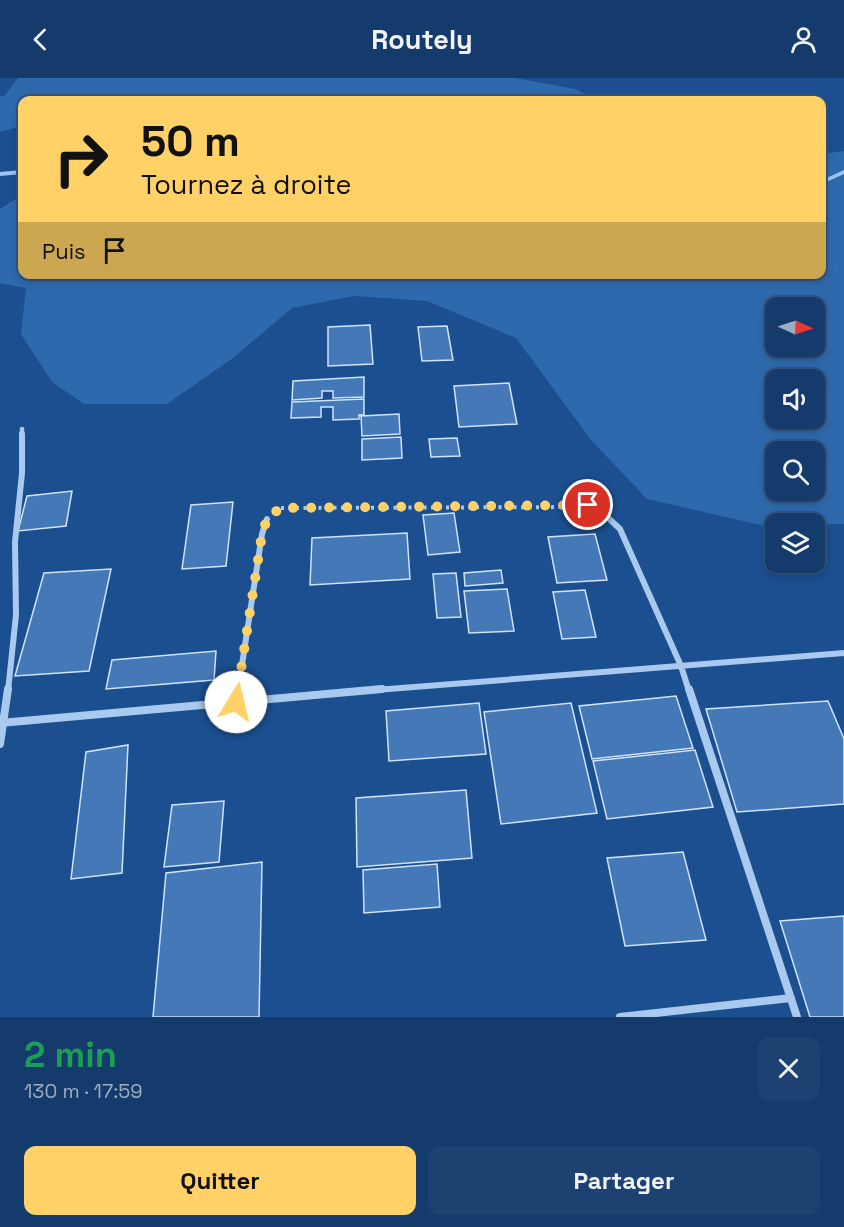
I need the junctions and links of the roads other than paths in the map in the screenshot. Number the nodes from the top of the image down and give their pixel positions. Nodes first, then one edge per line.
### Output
1 (22, 429) dead end
2 (605, 515) road end
3 (267, 519) road end
4 (844, 653) edge
5 (681, 666) junction
6 (236, 702) junction
7 (2, 723) edge
8 (0, 744) edge
9 (790, 999) junction
10 (620, 1017) edge
11 (797, 1017) edge

1 - 7 street
2 - 5 street
3 - 6 street
4 - 5 street
5 - 6 street
5 - 9 street
6 - 7 street
7 - 8 street
9 - 10 street
9 - 11 street

